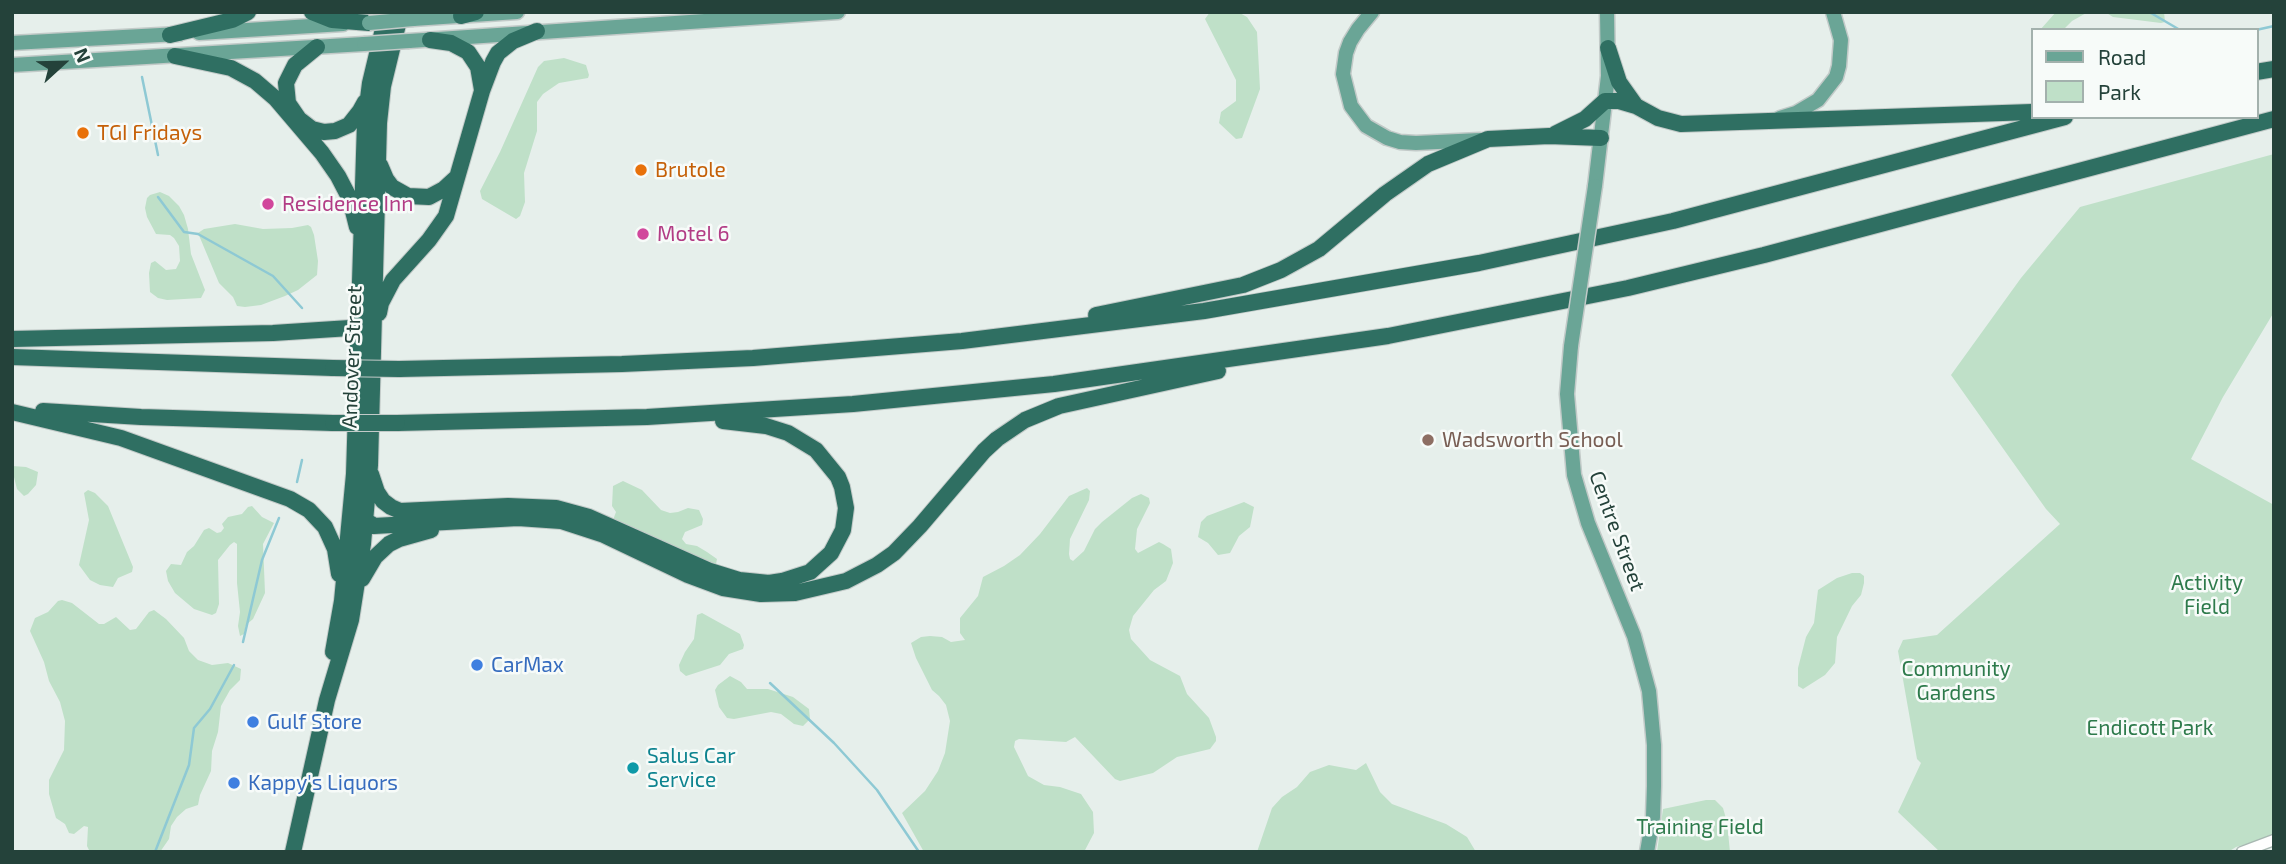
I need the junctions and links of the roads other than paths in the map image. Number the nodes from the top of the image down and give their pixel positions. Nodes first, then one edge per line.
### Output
1 (248, 12) edge
2 (312, 12) edge
3 (387, 12) edge
4 (517, 12) edge
5 (838, 12) edge
6 (1372, 12) edge
7 (1607, 12) edge
8 (1833, 12) edge
9 (469, 14) edge
10 (407, 16) edge
11 (369, 23) junction
12 (537, 32) junction
13 (170, 35) junction
14 (430, 40) junction
15 (12, 43) edge
16 (317, 47) junction
17 (1608, 48) junction
18 (175, 56) junction
19 (12, 65) edge
20 (370, 83) junction
21 (482, 90) junction
22 (1605, 101) junction
23 (1636, 106) junction
24 (2030, 112) edge
25 (2057, 119) edge
26 (2274, 120) edge
27 (1768, 121) junction
28 (1549, 136) junction
29 (1601, 138) junction
30 (1488, 139) junction
31 (377, 155) junction
32 (456, 178) junction
33 (361, 263) junction
34 (367, 332) junction
35 (998, 337) junction
36 (12, 339) edge
37 (1281, 353) junction
38 (12, 357) edge
39 (12, 410) edge
40 (647, 417) junction
41 (369, 465) junction
42 (353, 491) junction
43 (365, 520) junction
44 (463, 522) junction
45 (356, 591) junction
46 (342, 601) junction
47 (327, 700) junction
48 (2274, 840) edge
49 (293, 852) edge
50 (1647, 852) edge
51 (2242, 852) edge

1 - 13 highway
2 - 11 highway
3 - 20 highway, Andover Street
4 - 9 main road
5 - 12 main road
6 - 30 main road
7 - 17 main road, Centre Street
8 - 27 main road
9 - 10 main road
10 - 11 main road, bridge
10 - 31 highway, Andover Street
11 - 13 main road
12 - 14 main road
12 - 21 highway
13 - 15 main road
14 - 16 main road, bridge
14 - 21 highway
16 - 18 main road
16 - 20 highway
17 - 22 main road, Centre Street
17 - 23 highway
18 - 19 main road
18 - 33 highway
20 - 33 highway, Andover Street
21 - 32 highway
22 - 23 highway
22 - 28 highway
22 - 29 main road, Centre Street
23 - 27 highway
24 - 27 highway
25 - 35 highway
26 - 37 highway
28 - 29 highway
28 - 30 highway
29 - 50 main road, Centre Street, bridge
30 - 35 highway
31 - 32 highway
31 - 34 highway, Andover Street
32 - 34 highway
33 - 34 highway, Andover Street
34 - 36 highway
34 - 41 highway, Andover Street
34 - 42 highway, Andover Street
35 - 38 highway, bridge
37 - 40 highway
37 - 44 highway
39 - 40 highway, bridge
39 - 46 highway
40 - 41 highway
41 - 43 highway, Andover Street
42 - 43 highway
42 - 46 highway, Andover Street
43 - 44 highway
43 - 45 highway, Andover Street
44 - 45 highway
45 - 47 highway, Andover Street
46 - 47 highway, Andover Street
47 - 49 highway, Andover Street
48 - 51 street

